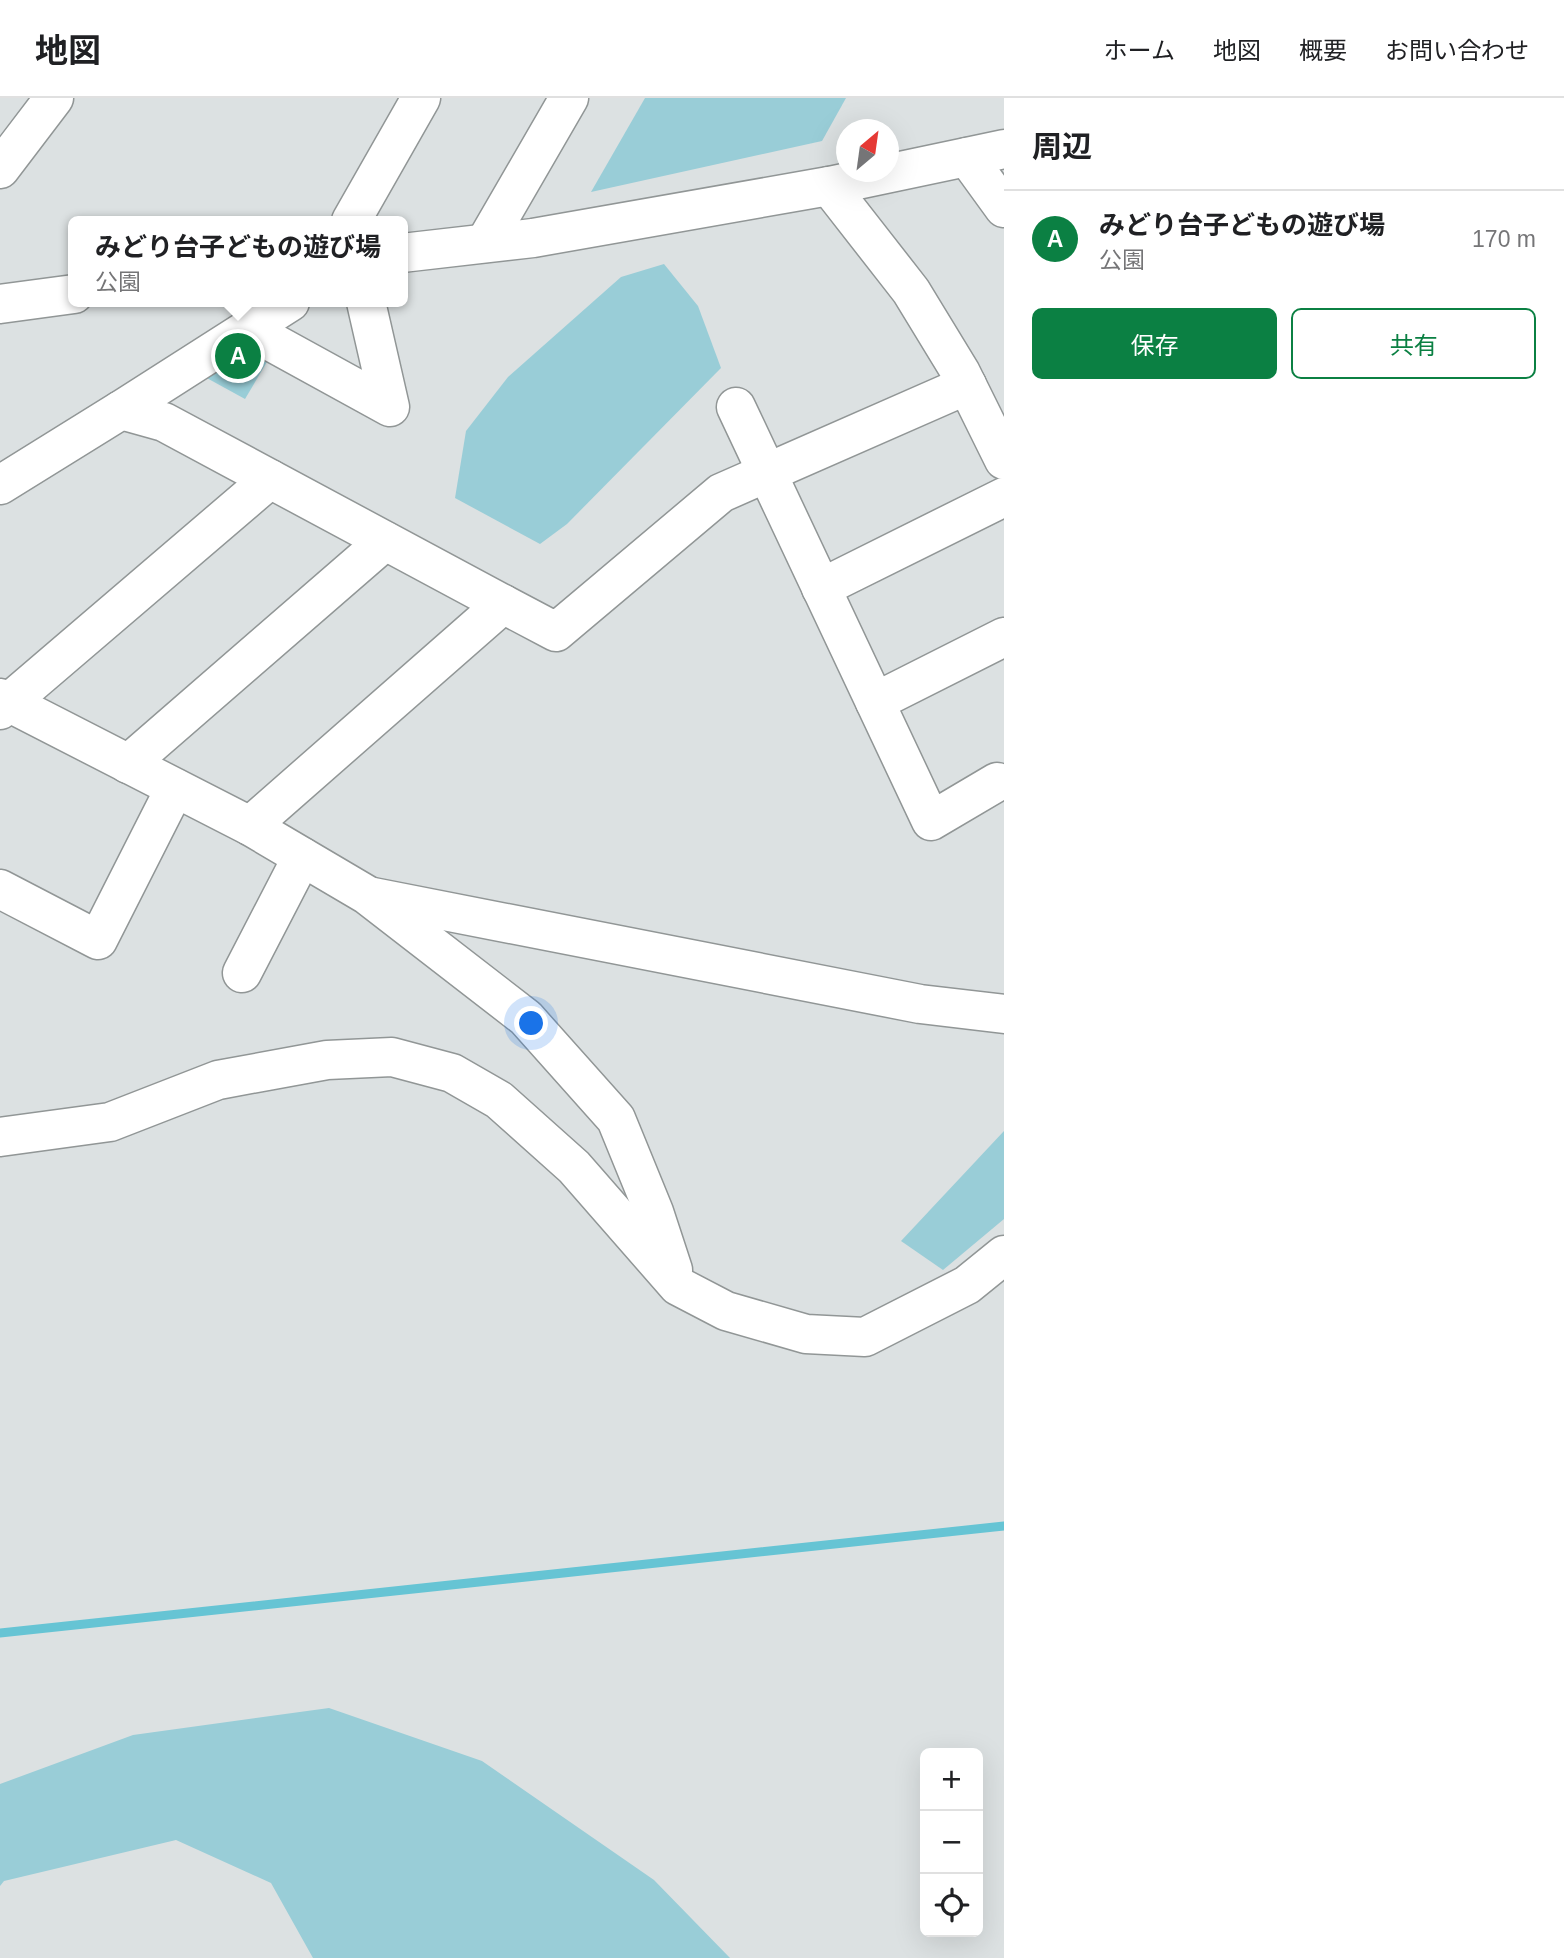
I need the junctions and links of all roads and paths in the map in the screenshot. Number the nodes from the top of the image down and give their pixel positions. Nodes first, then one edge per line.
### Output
1 (54, 98) edge
2 (421, 98) edge
3 (569, 98) edge
4 (1004, 149) edge
5 (967, 157) junction
6 (0, 169) edge
7 (829, 186) junction
8 (1004, 208) edge
9 (354, 216) edge
10 (485, 243) junction
11 (408, 252) edge
12 (68, 295) edge
13 (0, 304) edge
14 (282, 307) edge
15 (367, 307) edge
16 (248, 329) junction
17 (967, 385) junction
18 (736, 407) dead end
19 (121, 410) junction
20 (1004, 460) edge
21 (767, 472) junction
22 (270, 479) junction
23 (0, 485) edge
24 (1004, 497) edge
25 (385, 541) junction
26 (821, 589) junction
27 (503, 604) junction
28 (1004, 637) edge
29 (875, 702) junction
30 (3, 704) edge
31 (128, 764) junction
32 (997, 782) dead end
33 (175, 788) junction
34 (250, 826) junction
35 (302, 857) junction
36 (0, 888) edge
37 (367, 895) junction
38 (242, 973) dead end
39 (1004, 1014) edge
40 (0, 1136) edge
41 (1004, 1255) edge
42 (678, 1286) junction

1 - 6 street
2 - 9 street
3 - 10 street
4 - 5 street
5 - 7 street
5 - 8 street
7 - 10 street
7 - 17 street
10 - 11 street
12 - 13 street
14 - 16 street
15 - 16 street
16 - 19 street
17 - 20 street
17 - 21 street
18 - 21 street
19 - 22 street
19 - 23 street
21 - 26 street
21 - 27 street
22 - 25 street
22 - 30 street
24 - 26 street
25 - 27 street
25 - 31 street
26 - 29 street
27 - 34 street
28 - 29 street
29 - 32 street
30 - 31 street
31 - 33 street
33 - 34 street
33 - 36 street
34 - 35 street
35 - 37 street
35 - 38 street
37 - 39 street
37 - 42 street
40 - 42 street
41 - 42 street

